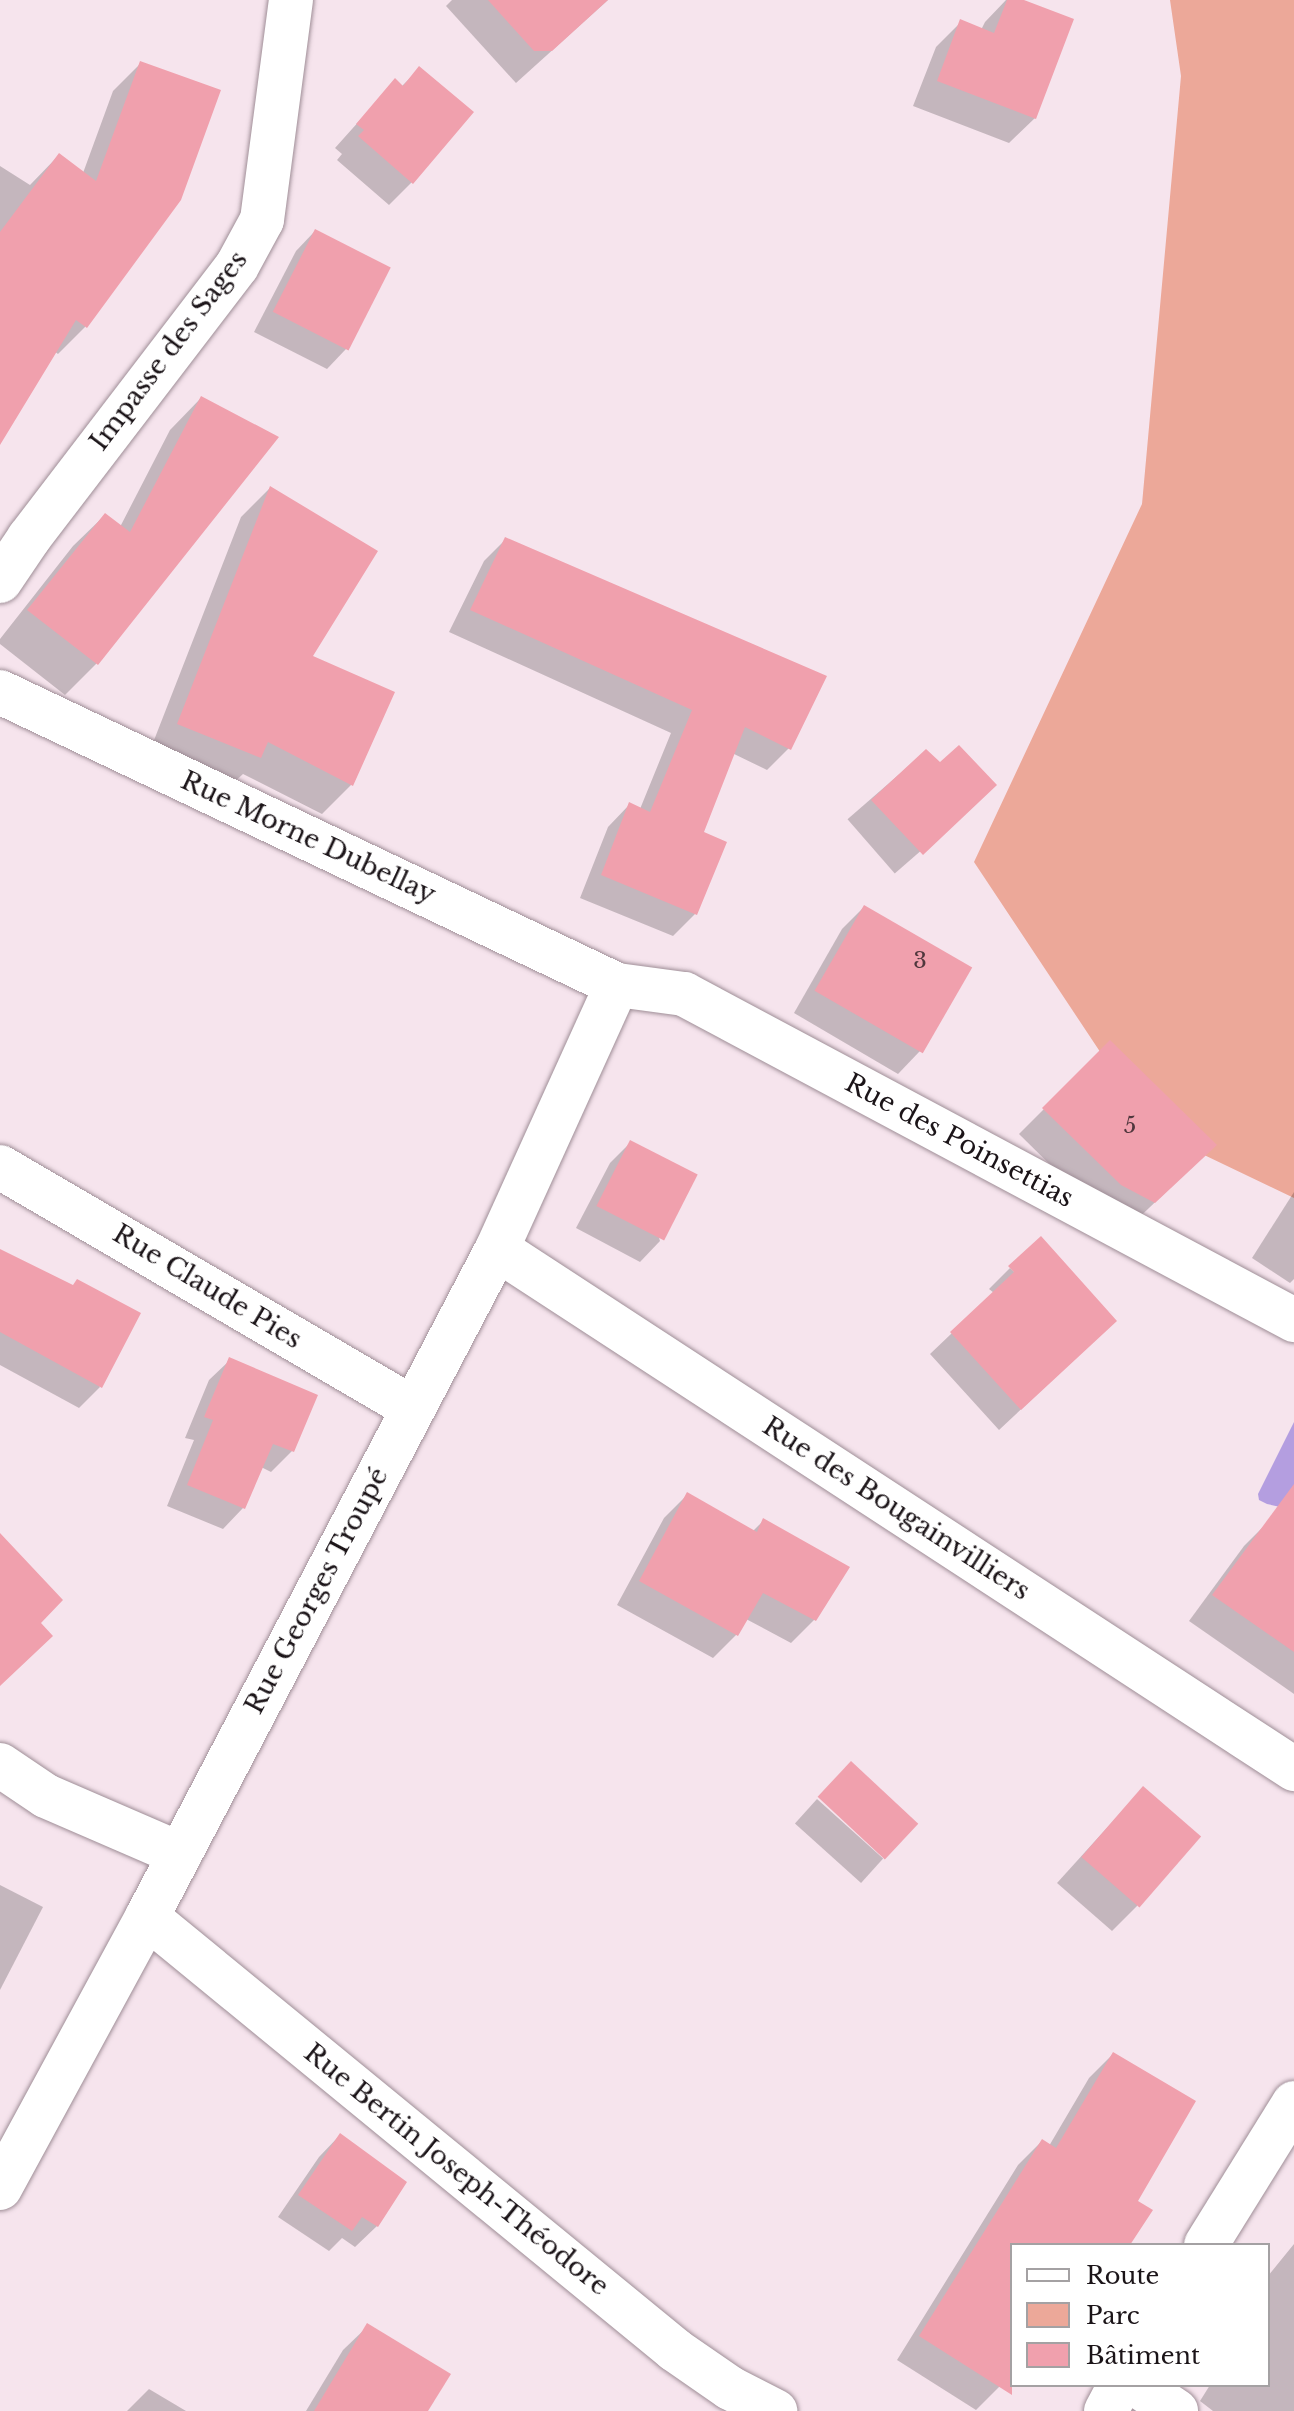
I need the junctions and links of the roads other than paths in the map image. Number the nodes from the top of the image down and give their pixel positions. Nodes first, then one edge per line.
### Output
1 (291, 0) edge
2 (0, 581) edge
3 (0, 692) edge
4 (617, 985) junction
5 (0, 1167) edge
6 (497, 1249) junction
7 (1294, 1320) edge
8 (412, 1408) junction
9 (0, 1765) edge
10 (1294, 1769) edge
11 (180, 1854) junction
12 (147, 1917) junction
13 (1294, 2103) edge
14 (0, 2188) edge
15 (1207, 2243) edge
16 (1119, 2387) edge
17 (1140, 2387) edge
18 (775, 2411) edge
19 (1106, 2411) edge
20 (1176, 2411) edge

1 - 2 street, Impasse des Sages
3 - 4 street, Rue Morne Dubellay
4 - 6 street, Rue Georges Troupé
4 - 7 street, Rue des Poinsettias
5 - 8 street, Rue Claude Pies
6 - 8 street, Rue Georges Troupé
6 - 10 street, Rue des Bougainvilliers
8 - 11 street, Rue Georges Troupé
9 - 11 street
11 - 12 street, Rue Georges Troupé
12 - 14 street, Rue Georges Troupé
12 - 18 street, Rue Bertin Joseph-Théodore
13 - 15 street
16 - 19 street
17 - 20 street

